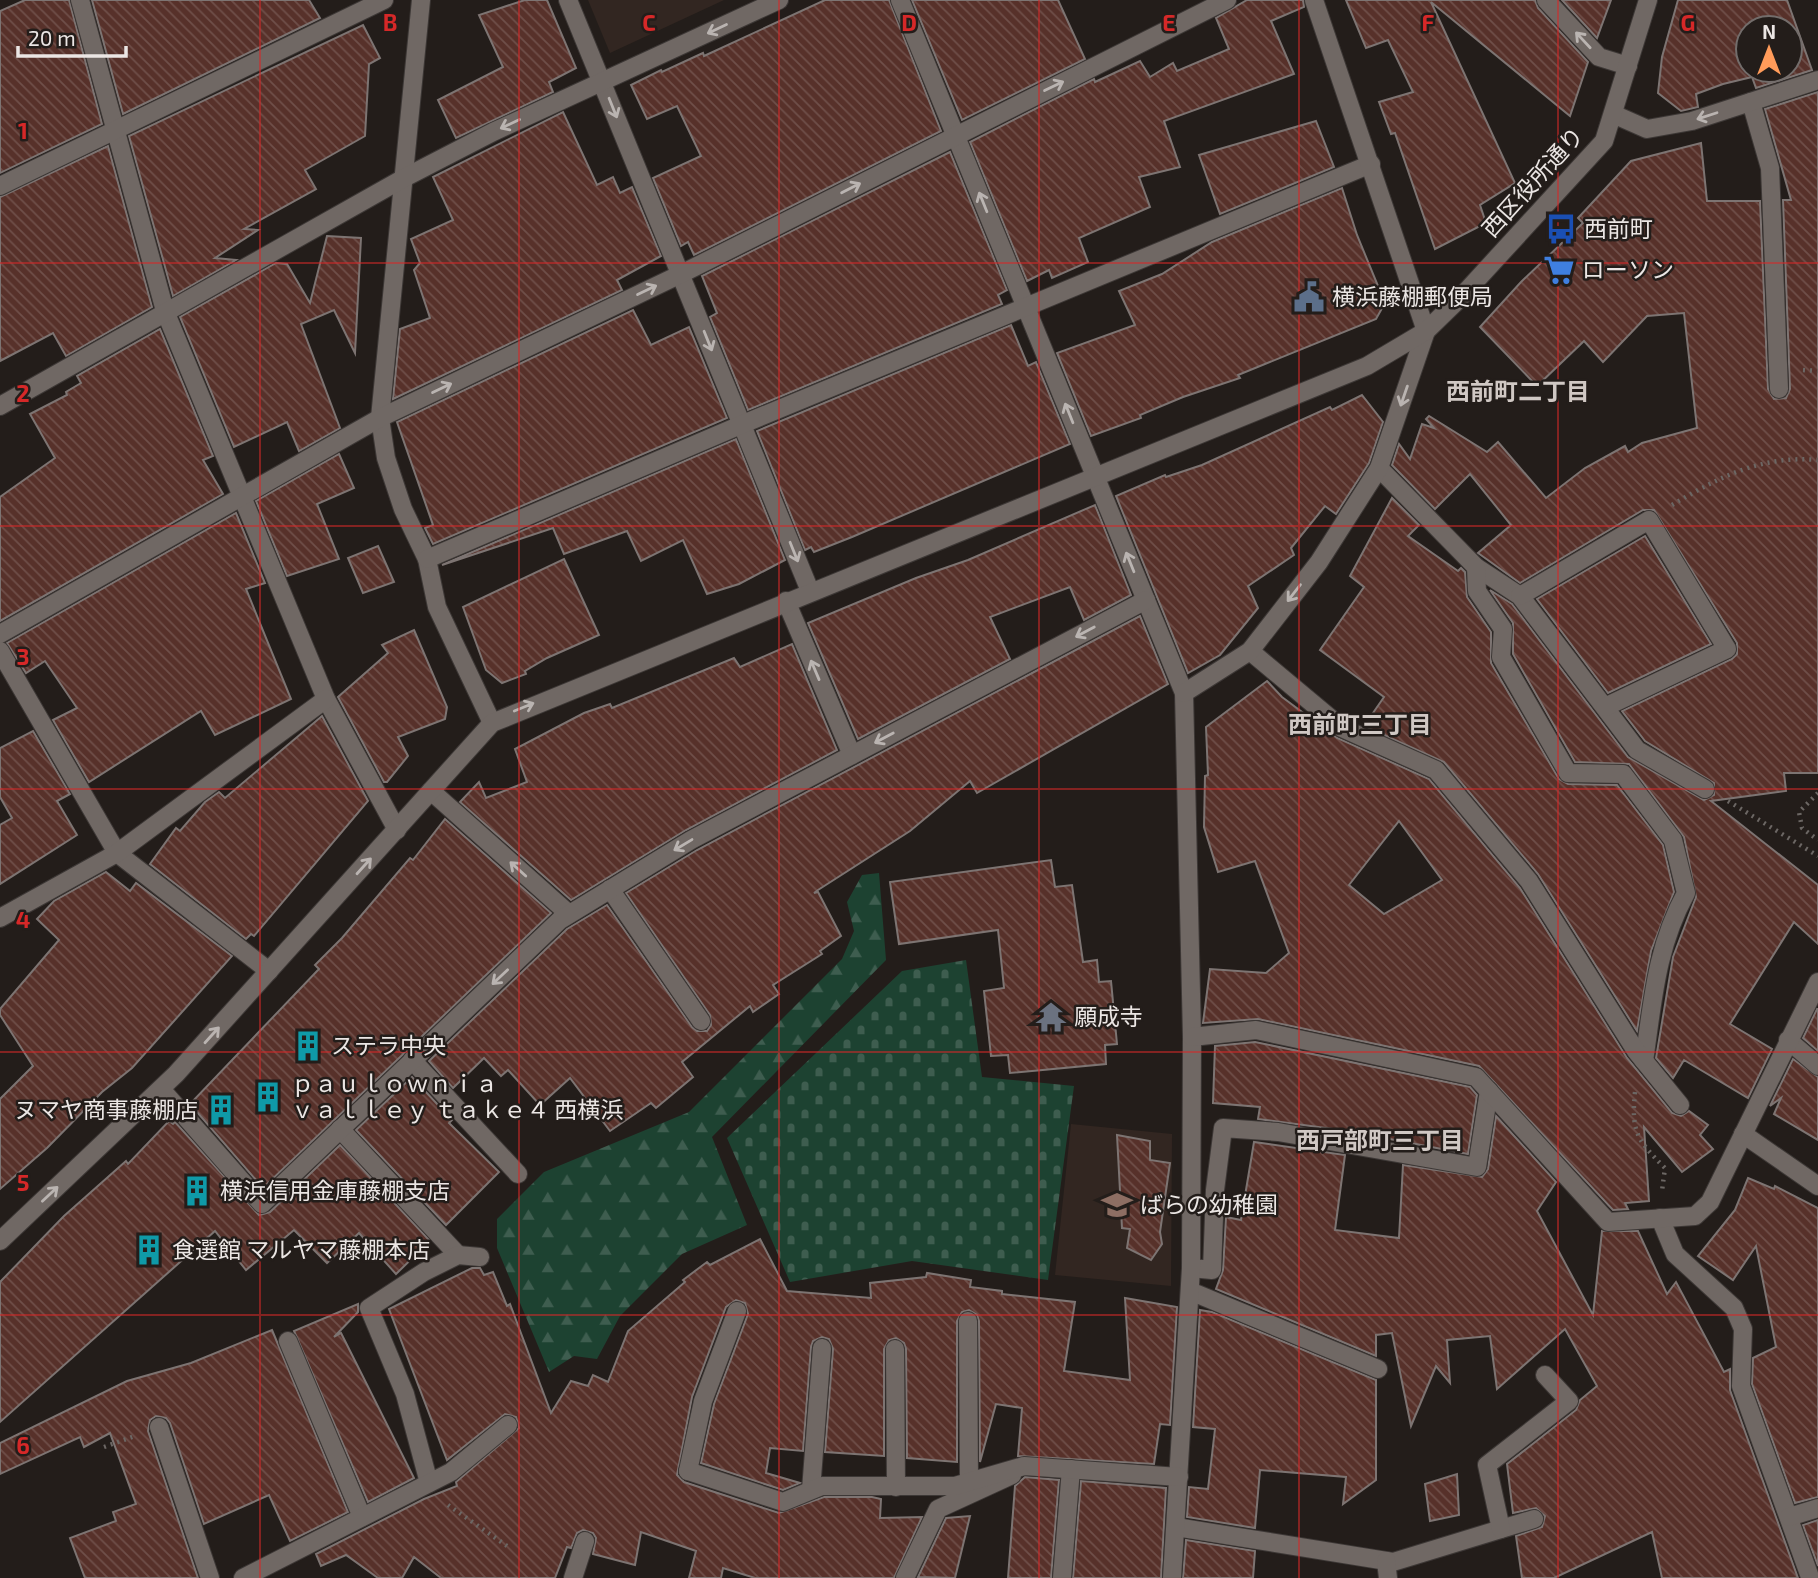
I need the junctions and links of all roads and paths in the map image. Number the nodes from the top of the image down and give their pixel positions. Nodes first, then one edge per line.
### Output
1 (80, 0) edge
2 (384, 0) edge
3 (421, 0) edge
4 (568, 0) edge
5 (779, 0) edge
6 (900, 0) edge
7 (1227, 0) edge
8 (1314, 0) edge
9 (1546, 0) edge
10 (1648, 0) edge
11 (1628, 66) junction
12 (1818, 80) edge
13 (603, 82) junction
14 (1751, 102) junction
15 (1613, 114) junction
16 (116, 131) junction
17 (956, 135) junction
18 (1371, 164) junction
19 (404, 178) junction
20 (0, 186) edge
21 (681, 274) junction
22 (1027, 309) junction
23 (165, 311) junction
24 (1426, 331) junction
25 (1779, 389) dead end
26 (0, 405) edge
27 (380, 418) junction
28 (743, 424) junction
29 (1818, 460) edge
30 (1379, 468) junction
31 (1095, 476) junction
32 (242, 495) junction
33 (1649, 520) junction
34 (427, 559) junction
35 (1476, 567) junction
36 (810, 591) junction
37 (1520, 596) junction
38 (1146, 600) junction
39 (786, 601) junction
40 (0, 634) edge
41 (0, 651) edge
42 (1250, 651) junction
43 (1184, 693) junction
44 (326, 699) junction
45 (1605, 707) junction
46 (492, 723) junction
47 (1637, 750) junction
48 (852, 755) junction
49 (1623, 774) junction
50 (1706, 789) joint
51 (431, 791) junction
52 (1818, 793) edge
53 (397, 830) junction
54 (1818, 840) edge
55 (117, 853) junction
56 (1818, 856) edge
57 (610, 889) junction
58 (569, 914) junction
59 (0, 918) edge
60 (269, 971) junction
61 (1818, 982) edge
62 (701, 1021) dead end
63 (1192, 1037) junction
64 (1788, 1040) junction
65 (412, 1060) junction
66 (1644, 1061) junction
67 (1818, 1066) edge
68 (161, 1089) junction
69 (1489, 1091) junction
70 (1680, 1105) dead end
71 (340, 1129) junction
72 (1743, 1134) junction
73 (518, 1174) dead end
74 (1818, 1186) edge
75 (1660, 1218) junction
76 (0, 1241) edge
77 (458, 1255) junction
78 (480, 1257) dead end
79 (1191, 1268) junction
80 (1190, 1291) junction
81 (737, 1311) dead end
82 (968, 1321) dead end
83 (288, 1341) dead end
84 (822, 1348) dead end
85 (895, 1349) dead end
86 (1378, 1369) dead end
87 (1545, 1375) dead end
88 (508, 1425) dead end
89 (159, 1427) dead end
90 (1032, 1466) junction
91 (1071, 1469) junction
92 (1179, 1477) junction
93 (969, 1481) junction
94 (429, 1483) junction
95 (896, 1487) junction
96 (811, 1490) junction
97 (1818, 1508) edge
98 (362, 1517) junction
99 (1790, 1517) junction
100 (1534, 1519) dead end
101 (1176, 1527) junction
102 (1502, 1529) junction
103 (585, 1541) dead end
104 (507, 1546) dead end
105 (1387, 1569) edge
106 (1810, 1577) edge
107 (210, 1578) edge
108 (243, 1578) edge
109 (573, 1578) edge
110 (905, 1578) edge
111 (1062, 1578) edge
112 (1172, 1578) edge

1 - 16 street
2 - 16 street
3 - 19 street
4 - 13 street
5 -> 13 street
6 - 17 street
17 -> 7 street
8 - 18 street
11 -> 9 street
10 - 11 street, 西区役所通り
11 - 15 street, 西区役所通り
12 - 14 street
13 -> 19 street
13 -> 21 street
14 -> 15 street
14 - 25 street
15 - 24 street, 西区役所通り
16 - 20 street
16 - 23 street
21 -> 17 street
22 -> 17 street
18 - 22 street
18 - 24 street
19 - 23 street
19 - 27 street
27 -> 21 street
21 -> 28 street
22 - 28 street
31 -> 22 street
23 - 26 street
23 - 32 street
24 -> 30 street
24 - 31 street
27 - 32 street
27 - 34 street
28 - 34 street
28 -> 36 street
29 - 33 path
30 - 35 street
30 -> 42 street
31 - 36 street
38 -> 31 street
32 - 40 street
32 - 44 street
33 - 37 street
33 - 45 street
34 - 46 street
35 - 37 street
35 - 49 street
36 - 39 street
37 - 45 street
38 - 43 street
38 -> 48 street
46 -> 39 street
48 -> 39 street
41 - 55 street
42 - 43 street
42 - 66 street
43 - 63 street
44 - 53 street
44 - 55 street
45 - 47 street
46 - 51 street
47 - 49 street
47 - 50 street
48 -> 57 street
49 - 66 street
50 - 56 path
51 - 53 street
58 -> 51 street
52 - 54 path
60 -> 53 street
55 - 59 street
55 - 60 street
57 - 58 street
57 - 62 street
58 -> 65 street
68 -> 60 street
61 - 64 street
63 - 69 street
63 - 79 street
64 - 67 street
64 - 72 street
65 - 71 street
65 - 73 street
66 - 70 street
66 - 75 path
68 - 71 street
76 -> 68 street
69 - 75 street
69 - 79 street
71 - 77 street
72 - 74 street
72 - 75 street
75 - 99 street
77 - 78 street
77 - 94 street
79 - 80 street
80 - 86 street
80 - 92 street
81 - 96 street
82 - 93 street
83 - 98 street
84 - 96 street
85 - 95 street
87 - 102 street
88 - 94 street
89 - 107 street
90 - 91 street
90 - 93 street
90 - 110 street
91 - 92 street
91 - 111 street
92 - 101 street
93 - 95 street
94 - 98 street
94 - 104 path
95 - 96 street
97 - 99 street
98 - 108 street
99 - 106 street
100 - 102 street
101 - 105 street
101 - 112 street
102 - 105 street
103 - 109 street

